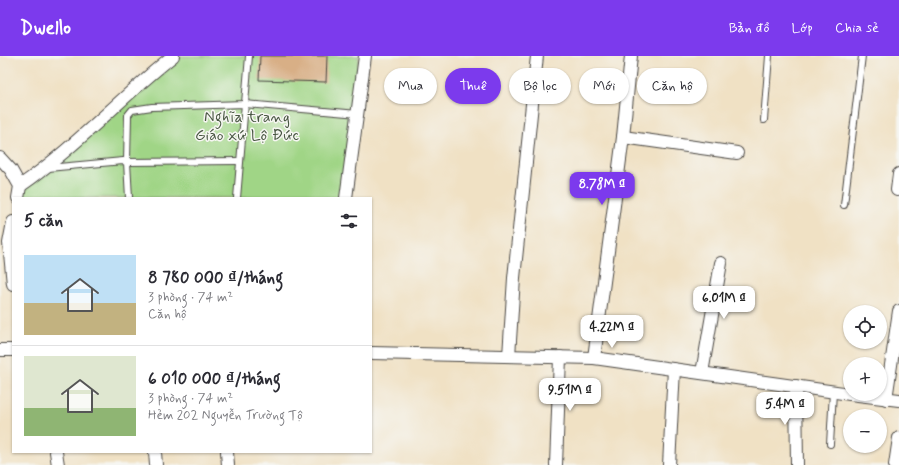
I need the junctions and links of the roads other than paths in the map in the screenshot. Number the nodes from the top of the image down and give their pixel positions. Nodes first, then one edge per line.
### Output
1 (173, 56) edge
2 (249, 56) edge
3 (364, 56) edge
4 (537, 56) edge
5 (631, 56) edge
6 (769, 56) edge
7 (862, 56) edge
8 (245, 104) junction
9 (358, 114) junction
10 (764, 120) dead end
11 (623, 137) junction
12 (737, 153) dead end
13 (0, 158) edge
14 (240, 161) junction
15 (127, 162) junction
16 (45, 169) junction
17 (899, 174) edge
18 (20, 186) junction
19 (897, 190) dead end
20 (18, 197) edge
21 (128, 197) edge
22 (237, 197) edge
23 (346, 197) edge
24 (844, 205) dead end
25 (12, 227) edge
26 (721, 263) dead end
27 (12, 274) edge
28 (899, 311) edge
29 (0, 350) edge
30 (12, 350) edge
31 (372, 353) edge
32 (509, 356) junction
33 (560, 357) junction
34 (594, 358) junction
35 (674, 369) junction
36 (702, 373) junction
37 (796, 386) junction
38 (833, 392) junction
39 (887, 392) edge
40 (843, 393) edge
41 (887, 399) edge
42 (899, 400) edge
43 (899, 438) edge
44 (830, 444) dead end
45 (56, 453) edge
46 (154, 453) edge
47 (227, 453) edge
48 (58, 465) edge
49 (156, 465) edge
50 (228, 465) edge
51 (556, 465) edge
52 (668, 465) edge
53 (797, 465) edge
54 (895, 465) edge

1 - 16 street
2 - 8 lane
3 - 9 street
4 - 32 street
5 - 11 street
6 - 10 lane
7 - 24 lane
8 - 9 lane
8 - 14 lane
8 - 15 lane
9 - 23 street
11 - 12 street
11 - 34 street
13 - 18 street
14 - 15 lane
14 - 22 lane
15 - 16 lane
15 - 21 lane
16 - 18 street
17 - 19 street
18 - 20 street
25 - 27 street
26 - 36 street
28 - 39 street
29 - 30 street
31 - 32 street
32 - 33 street
33 - 34 street
33 - 51 street
34 - 35 street
35 - 36 street
35 - 52 street
36 - 37 street
37 - 38 street
37 - 53 street
38 - 40 street
38 - 44 lane
41 - 42 street
43 - 54 street
45 - 48 street
46 - 49 street
47 - 50 street

